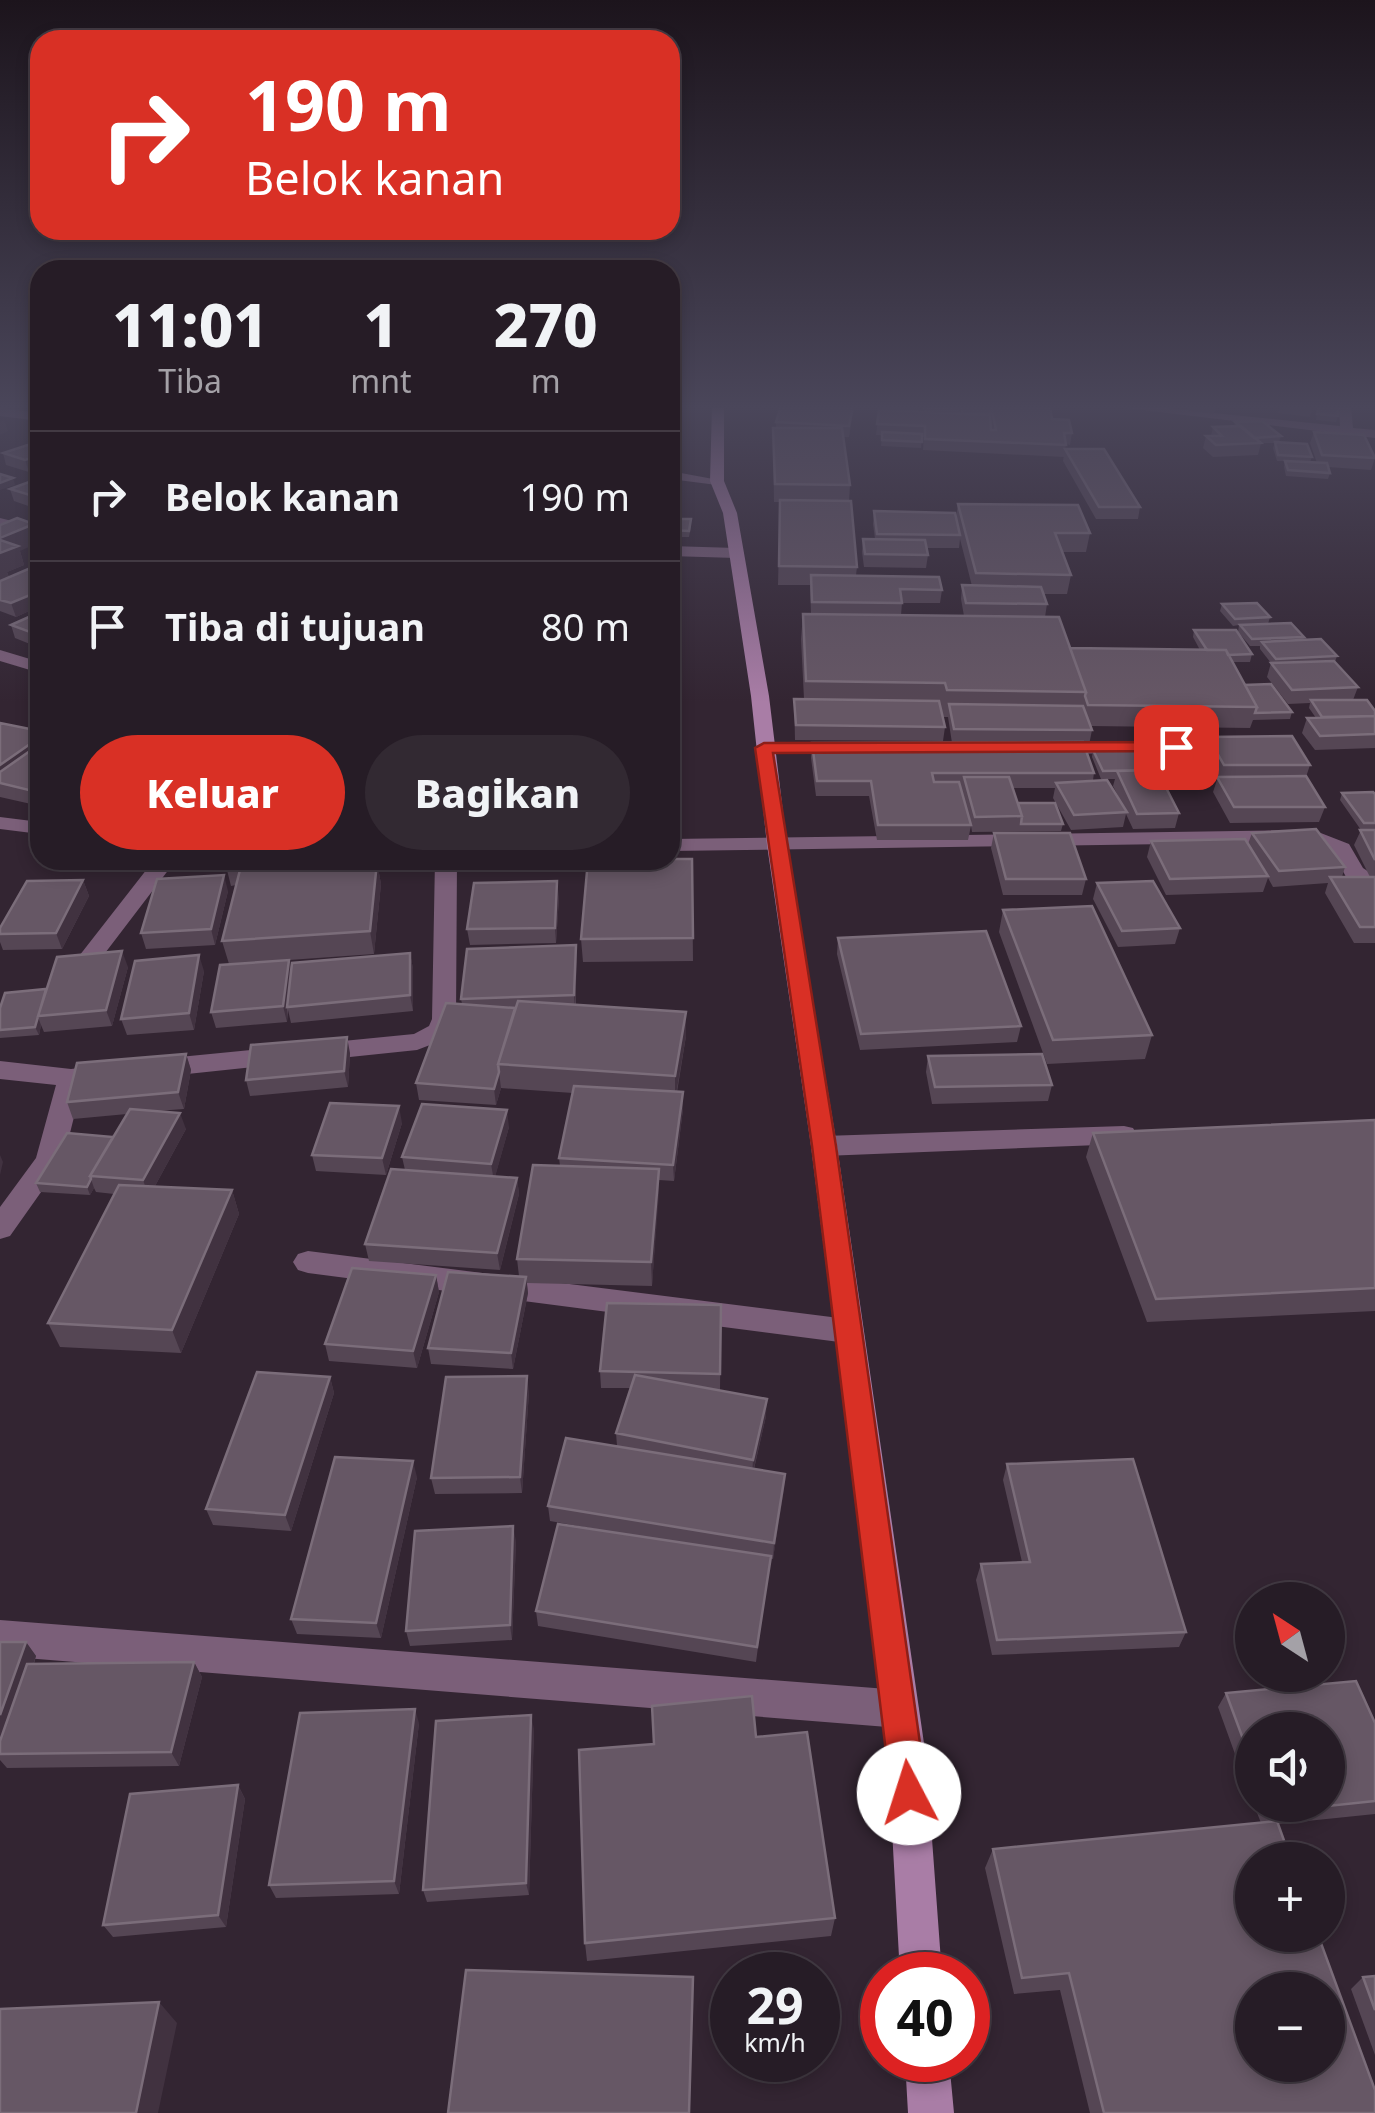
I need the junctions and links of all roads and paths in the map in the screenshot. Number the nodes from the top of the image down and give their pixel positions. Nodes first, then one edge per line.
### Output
1 (727, 505) edge
2 (0, 522) edge
3 (30, 530) edge
4 (680, 551) edge
5 (736, 552) junction
6 (0, 655) edge
7 (30, 665) edge
8 (1250, 747) edge
9 (764, 748) junction
10 (861, 748) edge
11 (1036, 748) edge
12 (0, 823) edge
13 (30, 827) edge
14 (680, 845) edge
15 (777, 845) junction
16 (157, 870) edge
17 (446, 870) edge
18 (1375, 885) edge
19 (91, 956) edge
20 (0, 1070) edge
21 (71, 1078) junction
22 (1154, 1134) edge
23 (824, 1146) junction
24 (0, 1228) edge
25 (308, 1262) dead end
26 (847, 1331) junction
27 (0, 1638) edge
28 (900, 1709) junction
29 (920, 1952) edge
30 (929, 2082) edge
31 (931, 2113) edge

1 - 5 street
2 - 3 street
4 - 5 street
5 - 9 street
6 - 7 street
8 - 11 street
9 - 10 street
9 - 15 street
12 - 13 street
14 - 15 street
15 - 18 street
15 - 23 street
16 - 19 street
17 - 21 street
20 - 21 street
21 - 24 street
22 - 23 street
23 - 26 street
25 - 26 street
26 - 28 street
27 - 28 street
28 - 29 street
30 - 31 street

